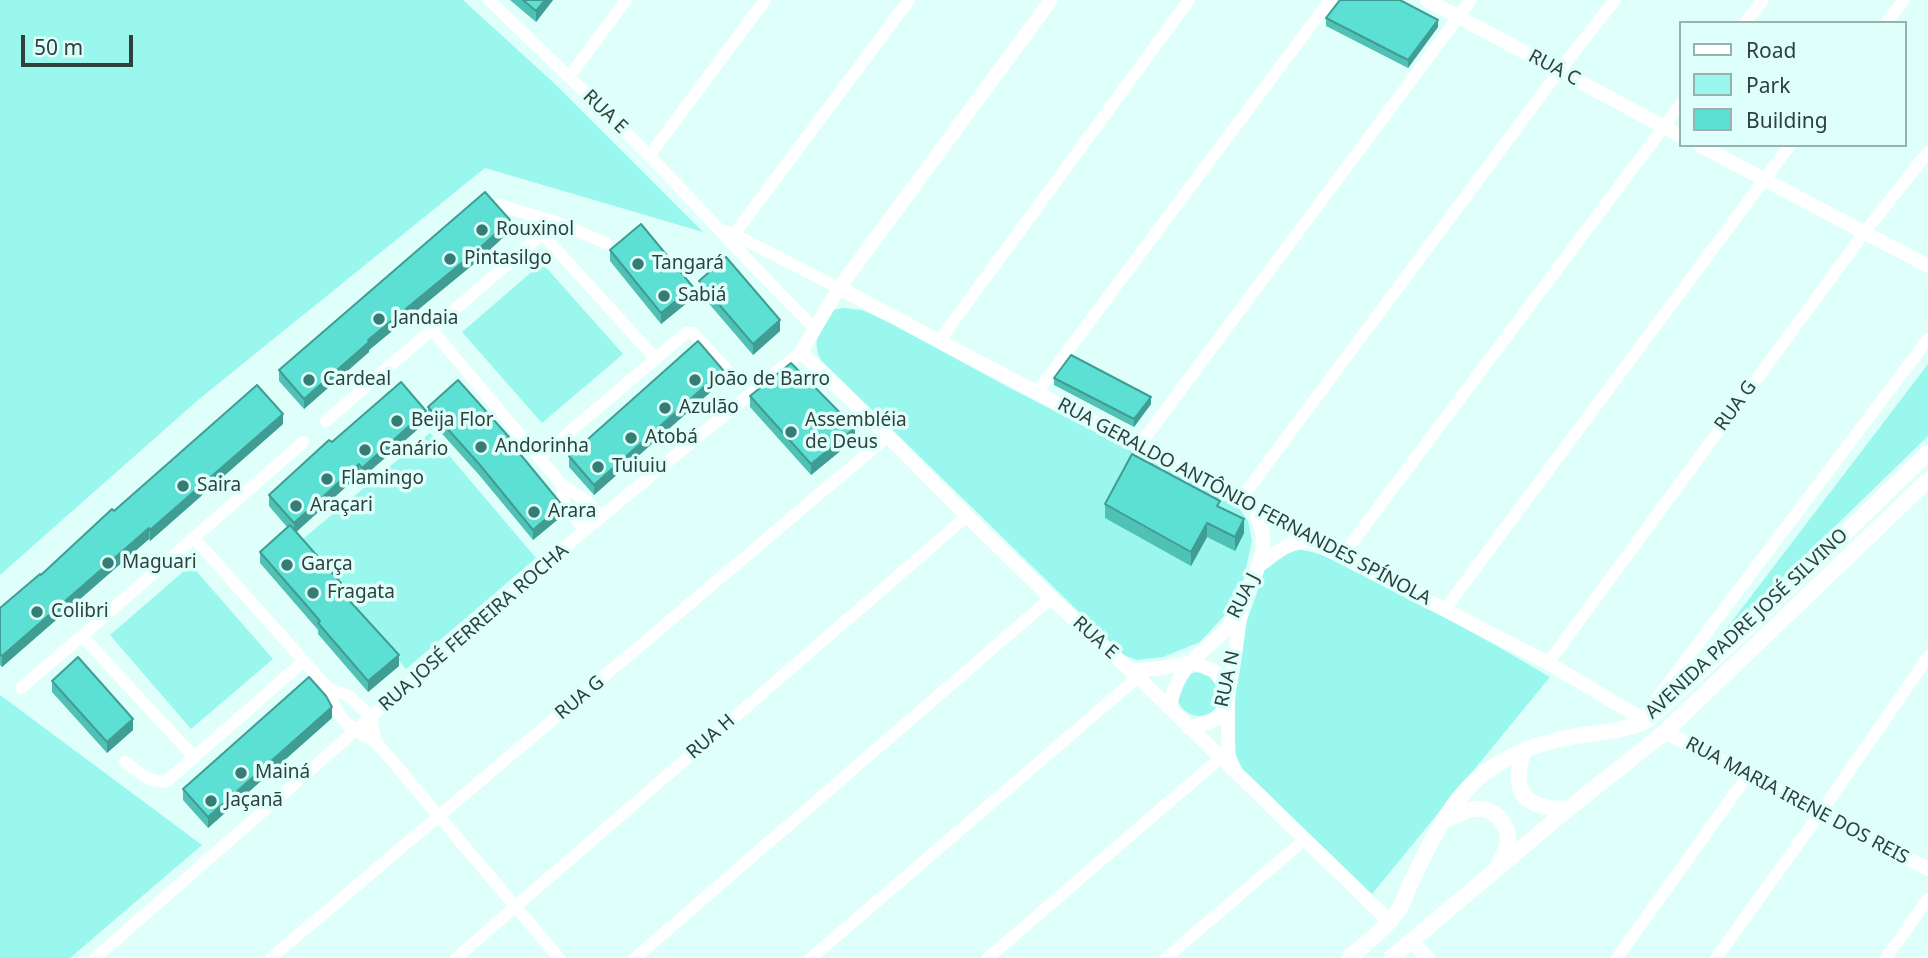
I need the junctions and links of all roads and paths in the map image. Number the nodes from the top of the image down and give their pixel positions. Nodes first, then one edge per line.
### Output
1 (489, 0) edge
2 (626, 0) edge
3 (765, 0) edge
4 (909, 0) edge
5 (1051, 0) edge
6 (1189, 0) edge
7 (1330, 0) edge
8 (1427, 0) edge
9 (1471, 0) edge
10 (1615, 0) edge
11 (1763, 0) edge
12 (1904, 0) edge
13 (1458, 16) junction
14 (1747, 21) edge
15 (1888, 21) edge
16 (1559, 71) junction
17 (569, 77) junction
18 (1680, 105) edge
19 (1663, 127) junction
20 (1680, 136) edge
21 (1703, 147) edge
22 (1788, 147) edge
23 (1928, 152) edge
24 (649, 156) junction
25 (1764, 178) junction
26 (498, 205) edge
27 (556, 222) junction
28 (1864, 233) junction
29 (542, 234) junction
30 (732, 238) junction
31 (606, 243) dead end
32 (1928, 266) edge
33 (839, 288) junction
34 (814, 327) junction
35 (432, 330) junction
36 (1928, 339) edge
37 (940, 341) junction
38 (801, 352) junction
39 (656, 359) junction
40 (730, 373) dead end
41 (1037, 392) junction
42 (326, 421) dead end
43 (888, 436) junction
44 (303, 442) dead end
45 (1138, 447) junction
46 (1928, 453) edge
47 (540, 457) junction
48 (1928, 480) edge
49 (562, 485) junction
50 (1247, 504) junction
51 (967, 516) junction
52 (601, 517) junction
53 (585, 530) junction
54 (194, 538) junction
55 (1311, 541) junction
56 (1342, 556) junction
57 (1261, 564) junction
58 (1051, 598) junction
59 (1242, 608) junction
60 (1445, 609) junction
61 (82, 636) junction
62 (1928, 657) edge
63 (304, 661) junction
64 (1192, 662) junction
65 (1548, 663) junction
66 (1135, 674) junction
67 (21, 688) dead end
68 (328, 688) junction
69 (1228, 696) junction
70 (1169, 708) junction
71 (372, 717) junction
72 (1644, 719) junction
73 (1188, 726) junction
74 (354, 731) junction
75 (1665, 732) junction
76 (376, 742) junction
77 (1523, 751) junction
78 (194, 757) junction
79 (1220, 758) junction
80 (125, 762) dead end
81 (1233, 771) junction
82 (1748, 775) junction
83 (1568, 808) junction
84 (1821, 813) junction
85 (439, 818) junction
86 (1445, 820) junction
87 (1304, 840) junction
88 (1497, 869) junction
89 (1928, 869) edge
90 (1928, 899) edge
91 (515, 907) junction
92 (1390, 922) junction
93 (1411, 941) junction
94 (95, 958) edge
95 (271, 958) edge
96 (456, 958) edge
97 (559, 958) edge
98 (635, 958) edge
99 (811, 958) edge
100 (988, 958) edge
101 (1166, 958) edge
102 (1349, 958) edge
103 (1391, 958) edge
104 (1427, 958) edge
105 (1617, 958) edge
106 (1716, 958) edge
107 (1886, 958) edge

1 - 17 street, RUA E
2 - 17 street
3 - 24 street
4 - 30 street
5 - 33 street, RUA JOSÉ FERREIRA ROCHA
6 - 37 street
7 - 41 street
8 - 13 street, RUA C
9 - 13 street
10 - 16 street
11 - 14 street
12 - 15 street
13 - 16 street, RUA C
13 - 45 street
16 - 19 street, RUA C
16 - 50 street
17 - 24 street, RUA E
18 - 19 street
19 - 20 street, RUA C
19 - 56 street
21 - 25 street
22 - 25 street
23 - 28 street, RUA G
24 - 30 street, RUA E
25 - 28 street
25 - 60 street
26 - 27 street
27 - 29 street
27 - 31 street
28 - 32 street
28 - 65 street, RUA G
29 - 35 street
29 - 39 street
30 - 33 street
30 - 34 street, RUA E
33 - 34 street, RUA JOSÉ FERREIRA ROCHA
33 - 37 street, RUA GERALDO ANTÔNIO FERNANDES SPÍNOLA
34 - 38 street, RUA JOSÉ FERREIRA ROCHA
35 - 42 street
35 - 47 street
36 - 72 street
37 - 41 street, RUA GERALDO ANTÔNIO FERNANDES SPÍNOLA
38 - 43 street, RUA E
38 - 52 street, RUA JOSÉ FERREIRA ROCHA
39 - 40 street
39 - 47 street
41 - 45 street, RUA GERALDO ANTÔNIO FERNANDES SPÍNOLA
43 - 51 street, RUA E
43 - 85 street, RUA G
44 - 54 street
45 - 50 street, RUA GERALDO ANTÔNIO FERNANDES SPÍNOLA
46 - 72 main road, AVENIDA PADRE JOSÉ SILVINO
47 - 49 street
48 - 75 main road, AVENIDA PADRE JOSÉ SILVINO
49 - 52 street
49 - 53 street
50 - 55 street, RUA GERALDO ANTÔNIO FERNANDES SPÍNOLA
50 - 57 street, RUA J
51 - 58 street, RUA E
51 - 91 street, RUA H
52 - 53 street, RUA JOSÉ FERREIRA ROCHA
53 - 71 street, RUA JOSÉ FERREIRA ROCHA
54 - 61 street
54 - 63 street
55 - 56 street, RUA GERALDO ANTÔNIO FERNANDES SPÍNOLA
55 - 57 street
56 - 60 street, RUA GERALDO ANTÔNIO FERNANDES SPÍNOLA
57 - 59 street, RUA J
58 - 66 street, RUA E
58 - 98 street
59 - 64 street, RUA J
59 - 69 street, RUA N
60 - 65 street, RUA GERALDO ANTÔNIO FERNANDES SPÍNOLA
61 - 67 street
61 - 78 street
62 - 84 street
63 - 68 street
63 - 78 street
64 - 66 street
64 - 69 street
64 - 70 street, RUA J
65 - 72 street, RUA GERALDO ANTÔNIO FERNANDES SPÍNOLA
66 - 70 street, RUA E
66 - 99 street
68 - 71 street
68 - 74 street
69 - 73 street, RUA N
69 - 81 street
70 - 73 street, RUA E
71 - 74 street, RUA JOSÉ FERREIRA ROCHA
71 - 76 street
72 - 77 main road, AVENIDA PADRE JOSÉ SILVINO
73 - 79 street, RUA E
74 - 76 street
74 - 94 street, RUA JOSÉ FERREIRA ROCHA
75 - 82 street, RUA MARIA IRENE DOS REIS
75 - 83 main road, AVENIDA PADRE JOSÉ SILVINO
76 - 85 street
77 - 83 main road
77 - 86 main road, AVENIDA PADRE JOSÉ SILVINO
78 - 80 street
79 - 81 street, RUA E
79 - 100 street
81 - 87 street, RUA E
82 - 84 street, RUA MARIA IRENE DOS REIS
82 - 105 street
83 - 88 main road, AVENIDA PADRE JOSÉ SILVINO
84 - 89 street, RUA MARIA IRENE DOS REIS
84 - 106 street
85 - 91 street
85 - 95 street, RUA G
86 - 88 main road
86 - 92 main road, AVENIDA PADRE JOSÉ SILVINO
87 - 92 street, RUA E
87 - 101 street
88 - 93 main road, AVENIDA PADRE JOSÉ SILVINO
90 - 107 street
91 - 96 street, RUA H
91 - 97 street
92 - 102 main road, AVENIDA PADRE JOSÉ SILVINO
93 - 103 main road, AVENIDA PADRE JOSÉ SILVINO
93 - 104 street

